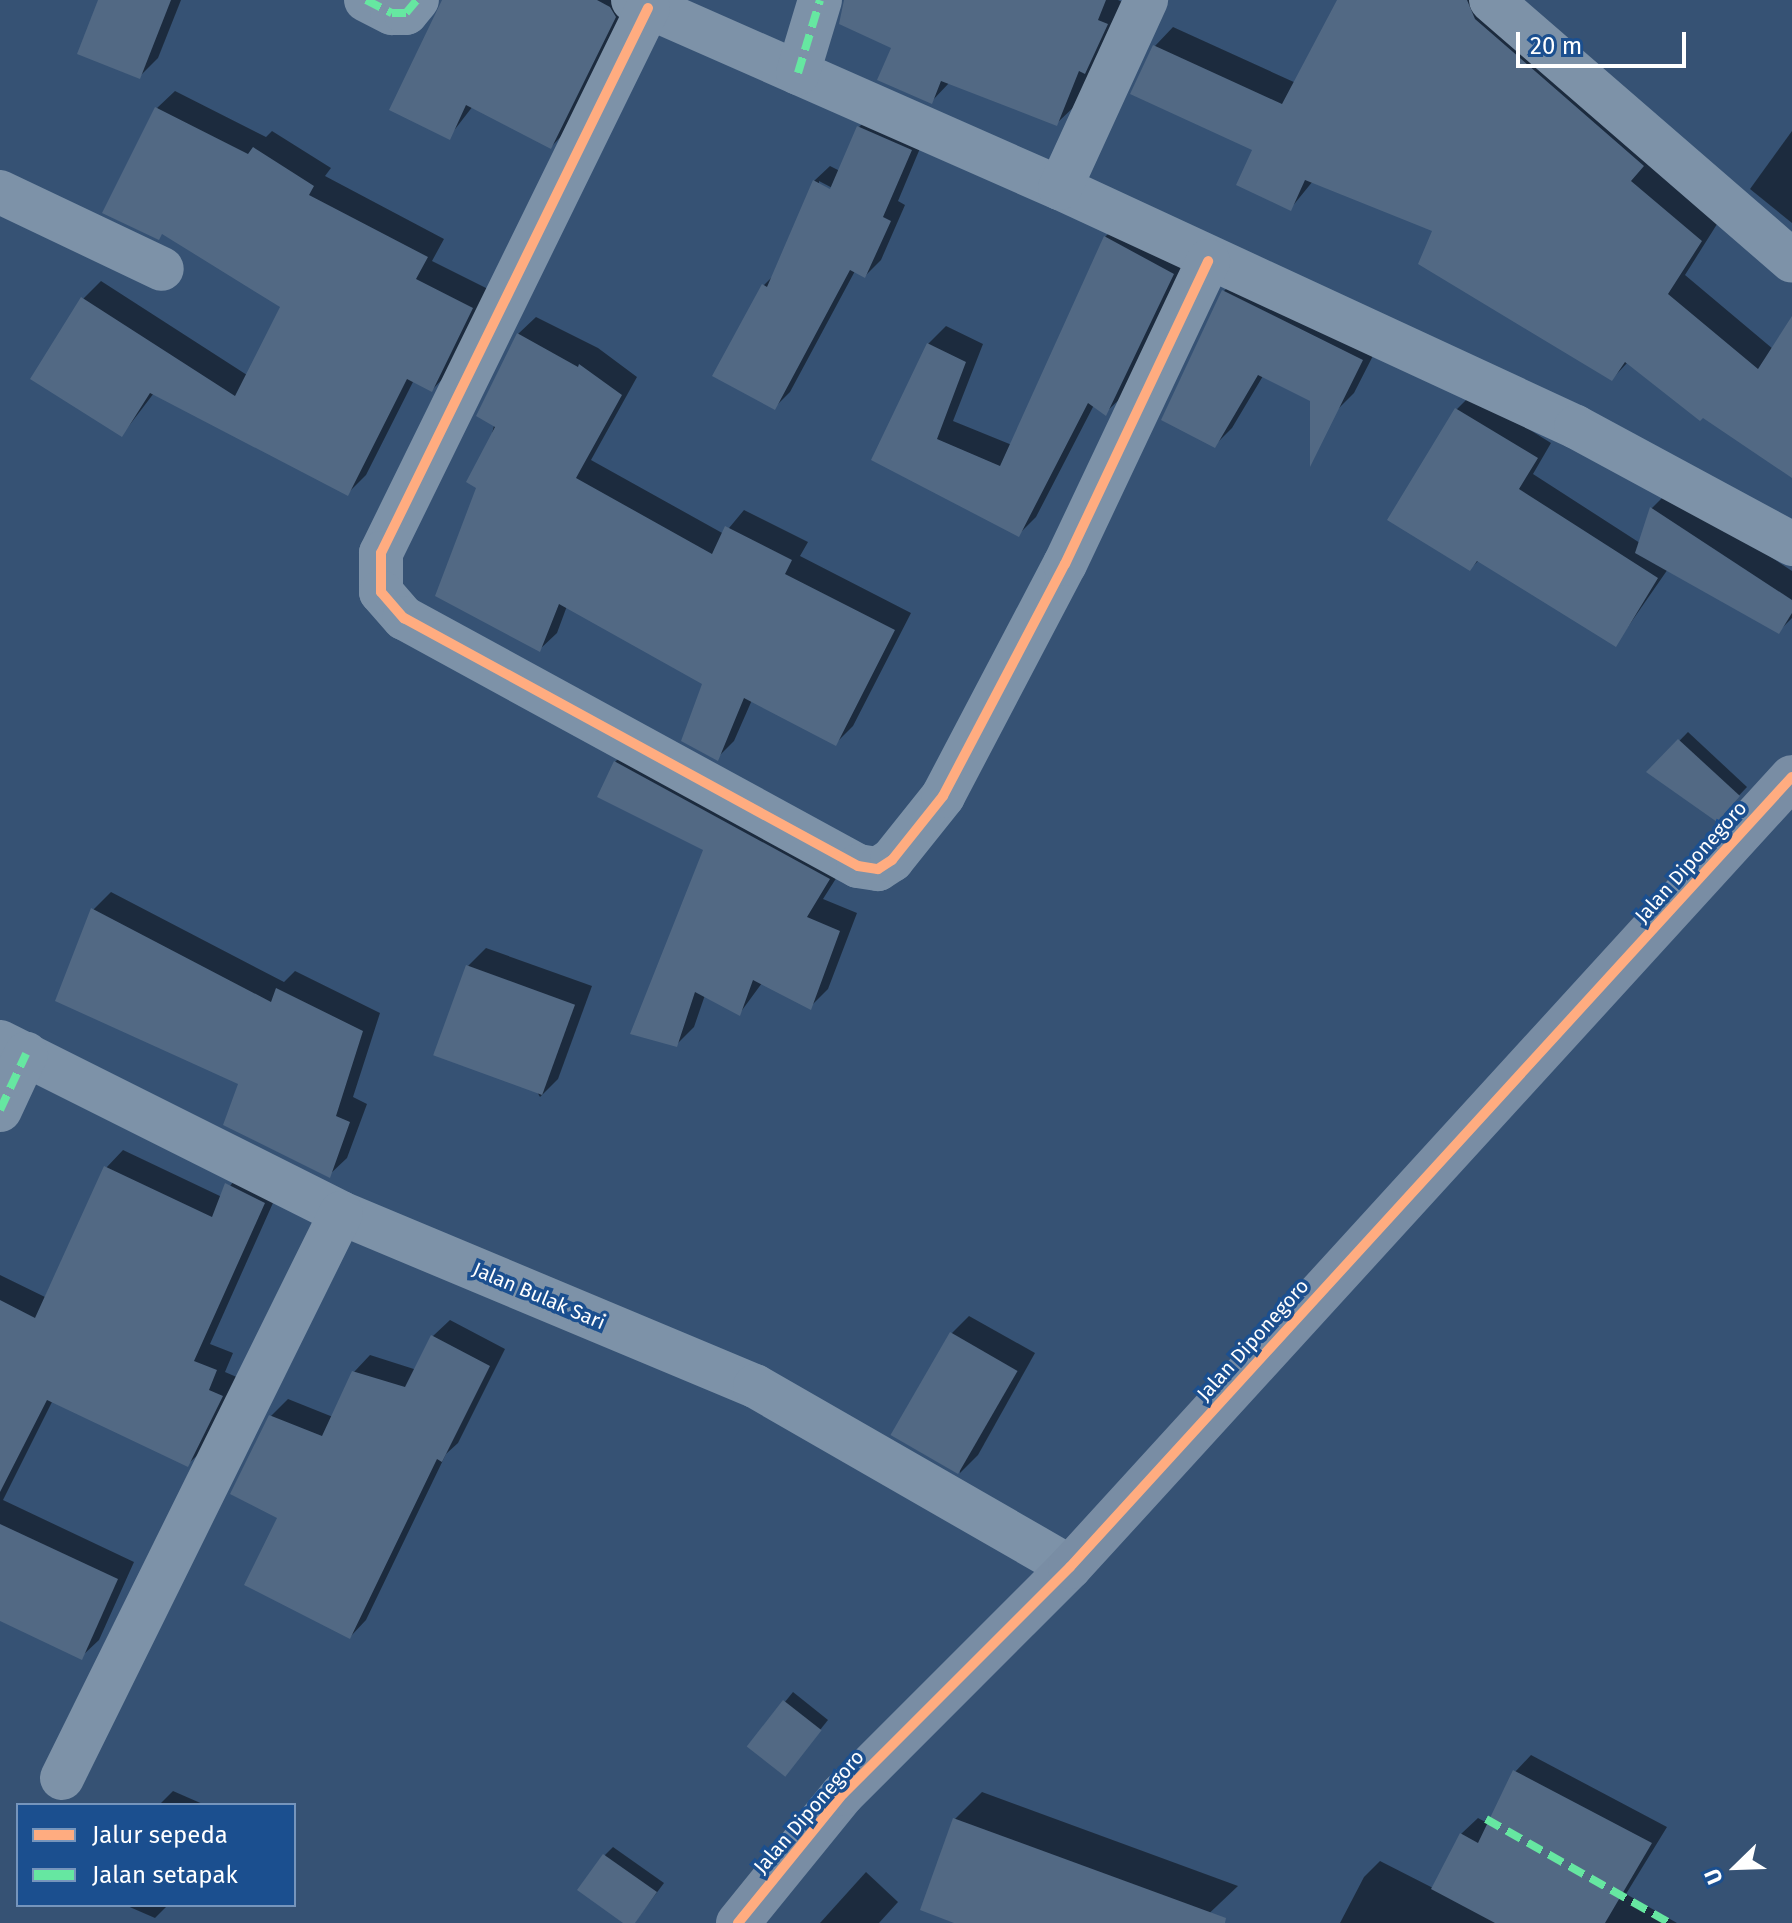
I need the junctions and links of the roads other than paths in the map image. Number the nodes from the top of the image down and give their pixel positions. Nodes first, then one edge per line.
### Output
1 (366, 0) edge
2 (417, 0) edge
3 (820, 0) edge
4 (1146, 0) edge
5 (1491, 0) edge
6 (640, 4) edge
7 (798, 73) junction
8 (1060, 188) junction
9 (0, 192) edge
10 (1208, 261) junction
11 (1792, 261) edge
12 (162, 269) dead end
13 (1792, 544) edge
14 (1792, 777) edge
15 (13, 1048) edge
16 (0, 1110) edge
17 (341, 1213) junction
18 (1070, 1567) junction
19 (62, 1778) dead end
20 (738, 1923) edge

1 - 2 street
3 - 7 street
4 - 8 street
5 - 11 street
6 - 7 street
6 - 10 street
7 - 8 street
8 - 10 street
9 - 12 street
10 - 13 street
14 - 18 street, Jalan Diponegoro
15 - 16 street
15 - 17 street, Jalan Bulak Sari
17 - 18 street, Jalan Bulak Sari
17 - 19 street
18 - 20 street, Jalan Diponegoro

